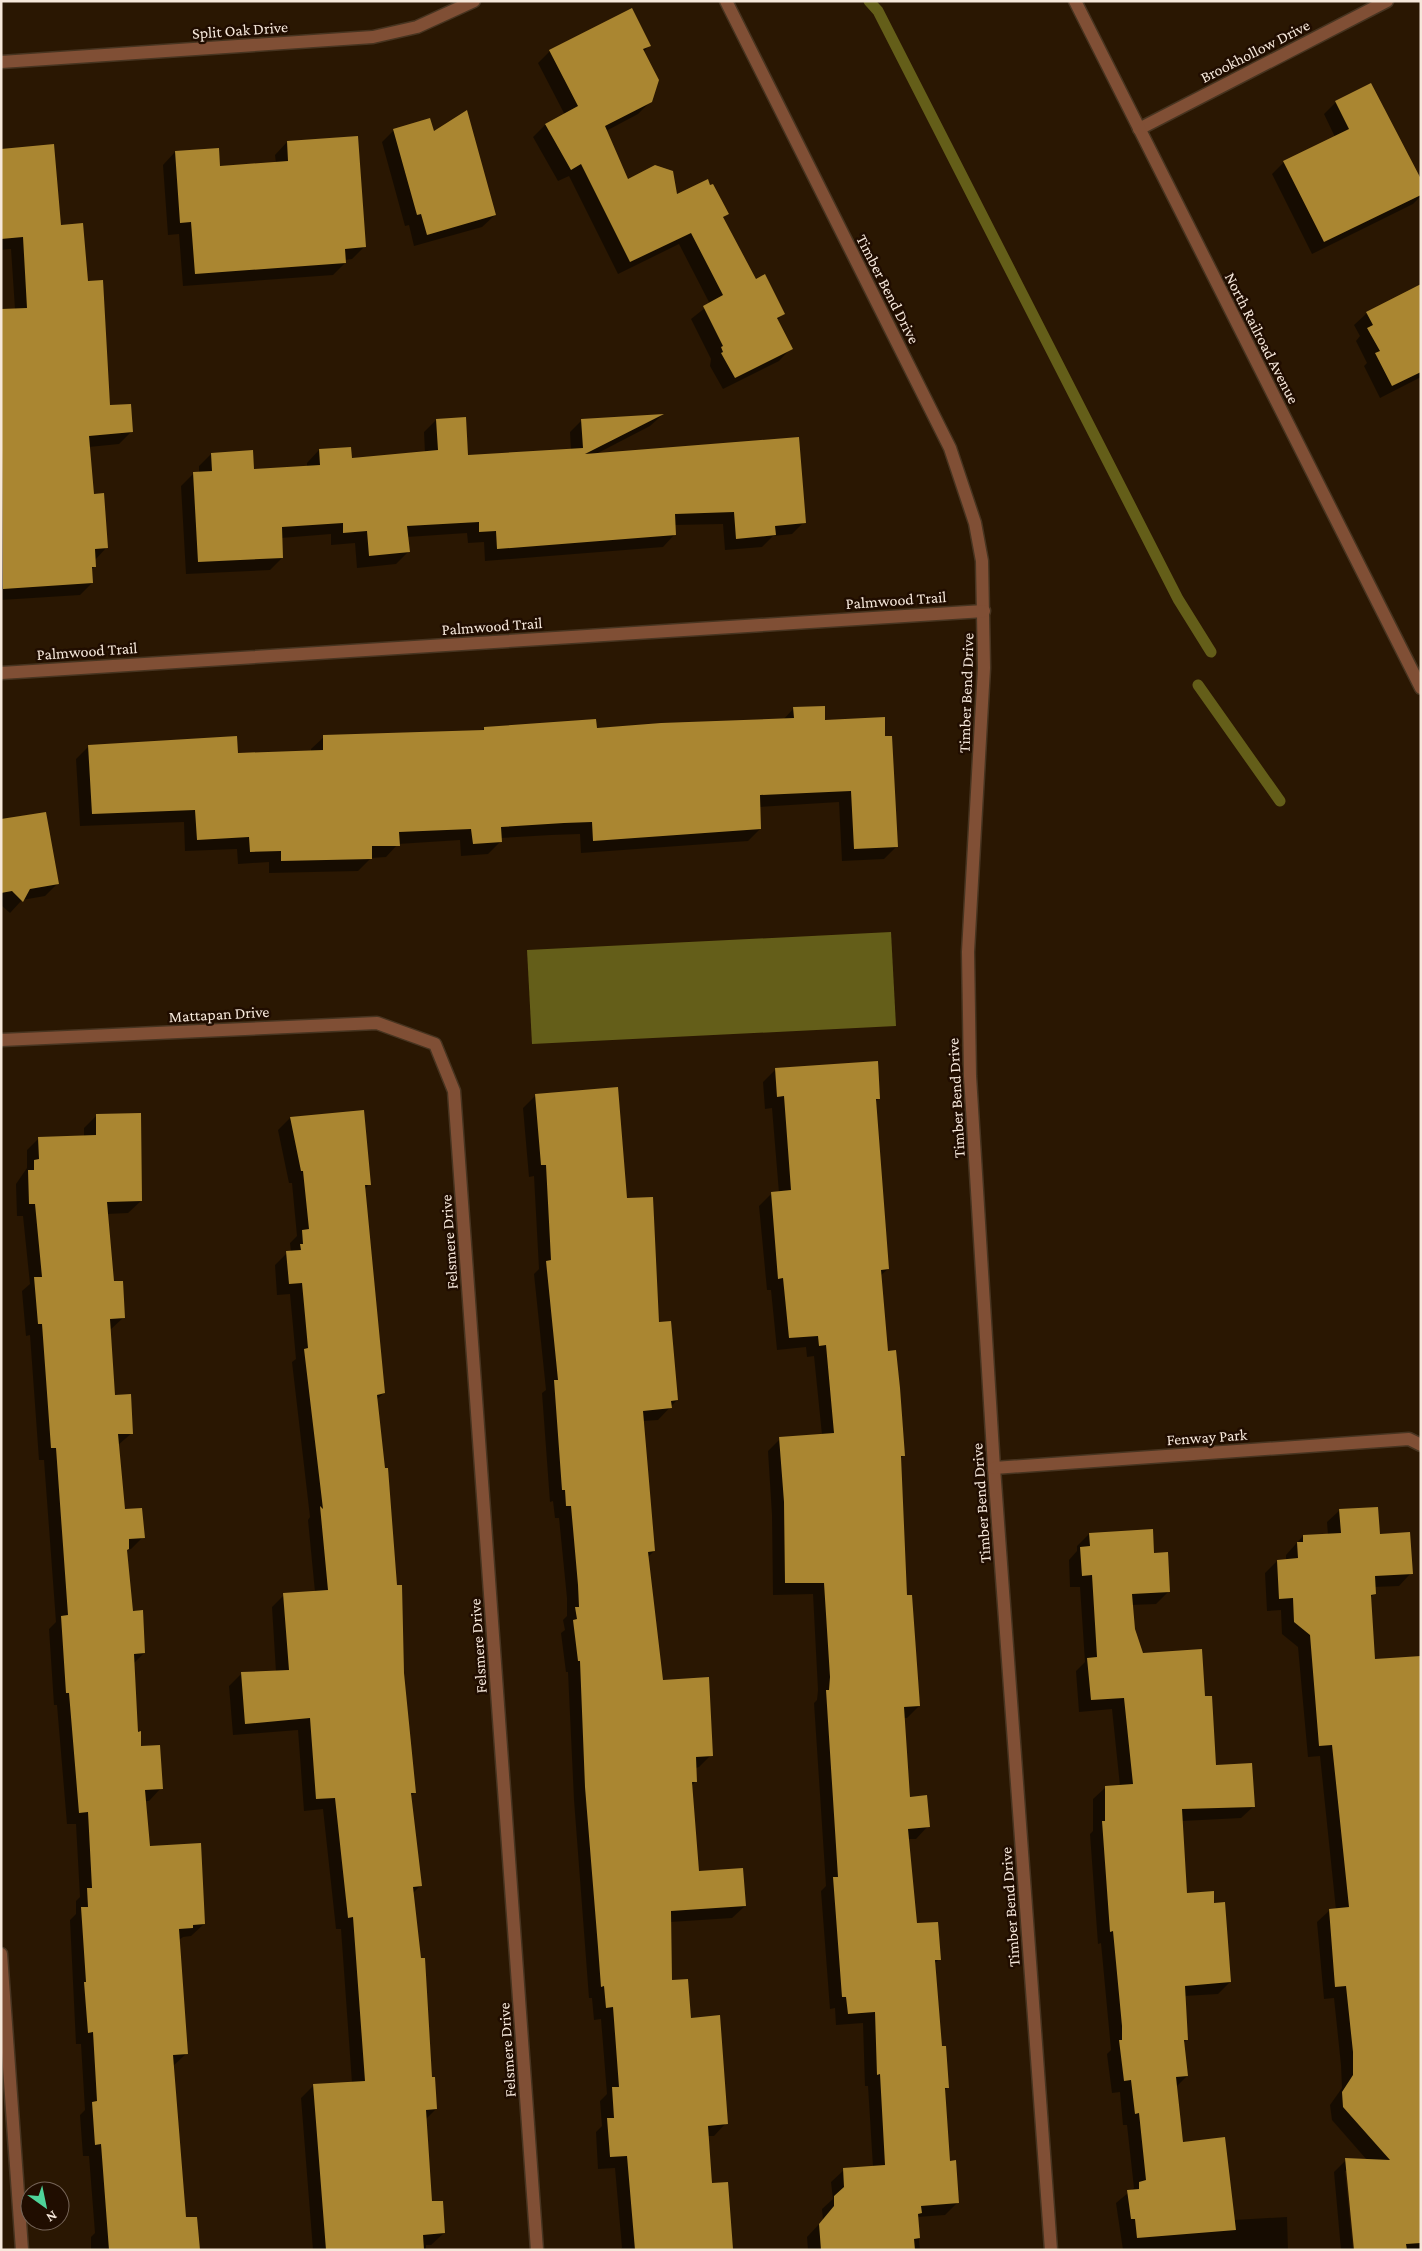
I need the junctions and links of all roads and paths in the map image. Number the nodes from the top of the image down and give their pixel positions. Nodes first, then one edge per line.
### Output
1 (474, 1) edge
2 (726, 1) edge
3 (1075, 1) edge
4 (1387, 1) edge
5 (1, 62) edge
6 (1139, 129) junction
7 (984, 611) junction
8 (1, 673) edge
9 (1421, 688) edge
10 (1, 1040) edge
11 (435, 1044) joint
12 (1421, 1444) edge
13 (994, 1468) junction
14 (1, 1954) edge
15 (22, 2250) edge
16 (537, 2250) edge
17 (1051, 2250) edge

1 - 5 street, Split Oak Drive
2 - 7 street, Timber Bend Drive
3 - 6 street, North Railroad Avenue
4 - 6 street, Brookhollow Drive
6 - 9 street, North Railroad Avenue
7 - 8 street, Palmwood Trail
7 - 13 street, Timber Bend Drive
10 - 11 street, Mattapan Drive
11 - 16 street, Felsmere Drive
12 - 13 street, Fenway Park
13 - 17 street, Timber Bend Drive
14 - 15 street

